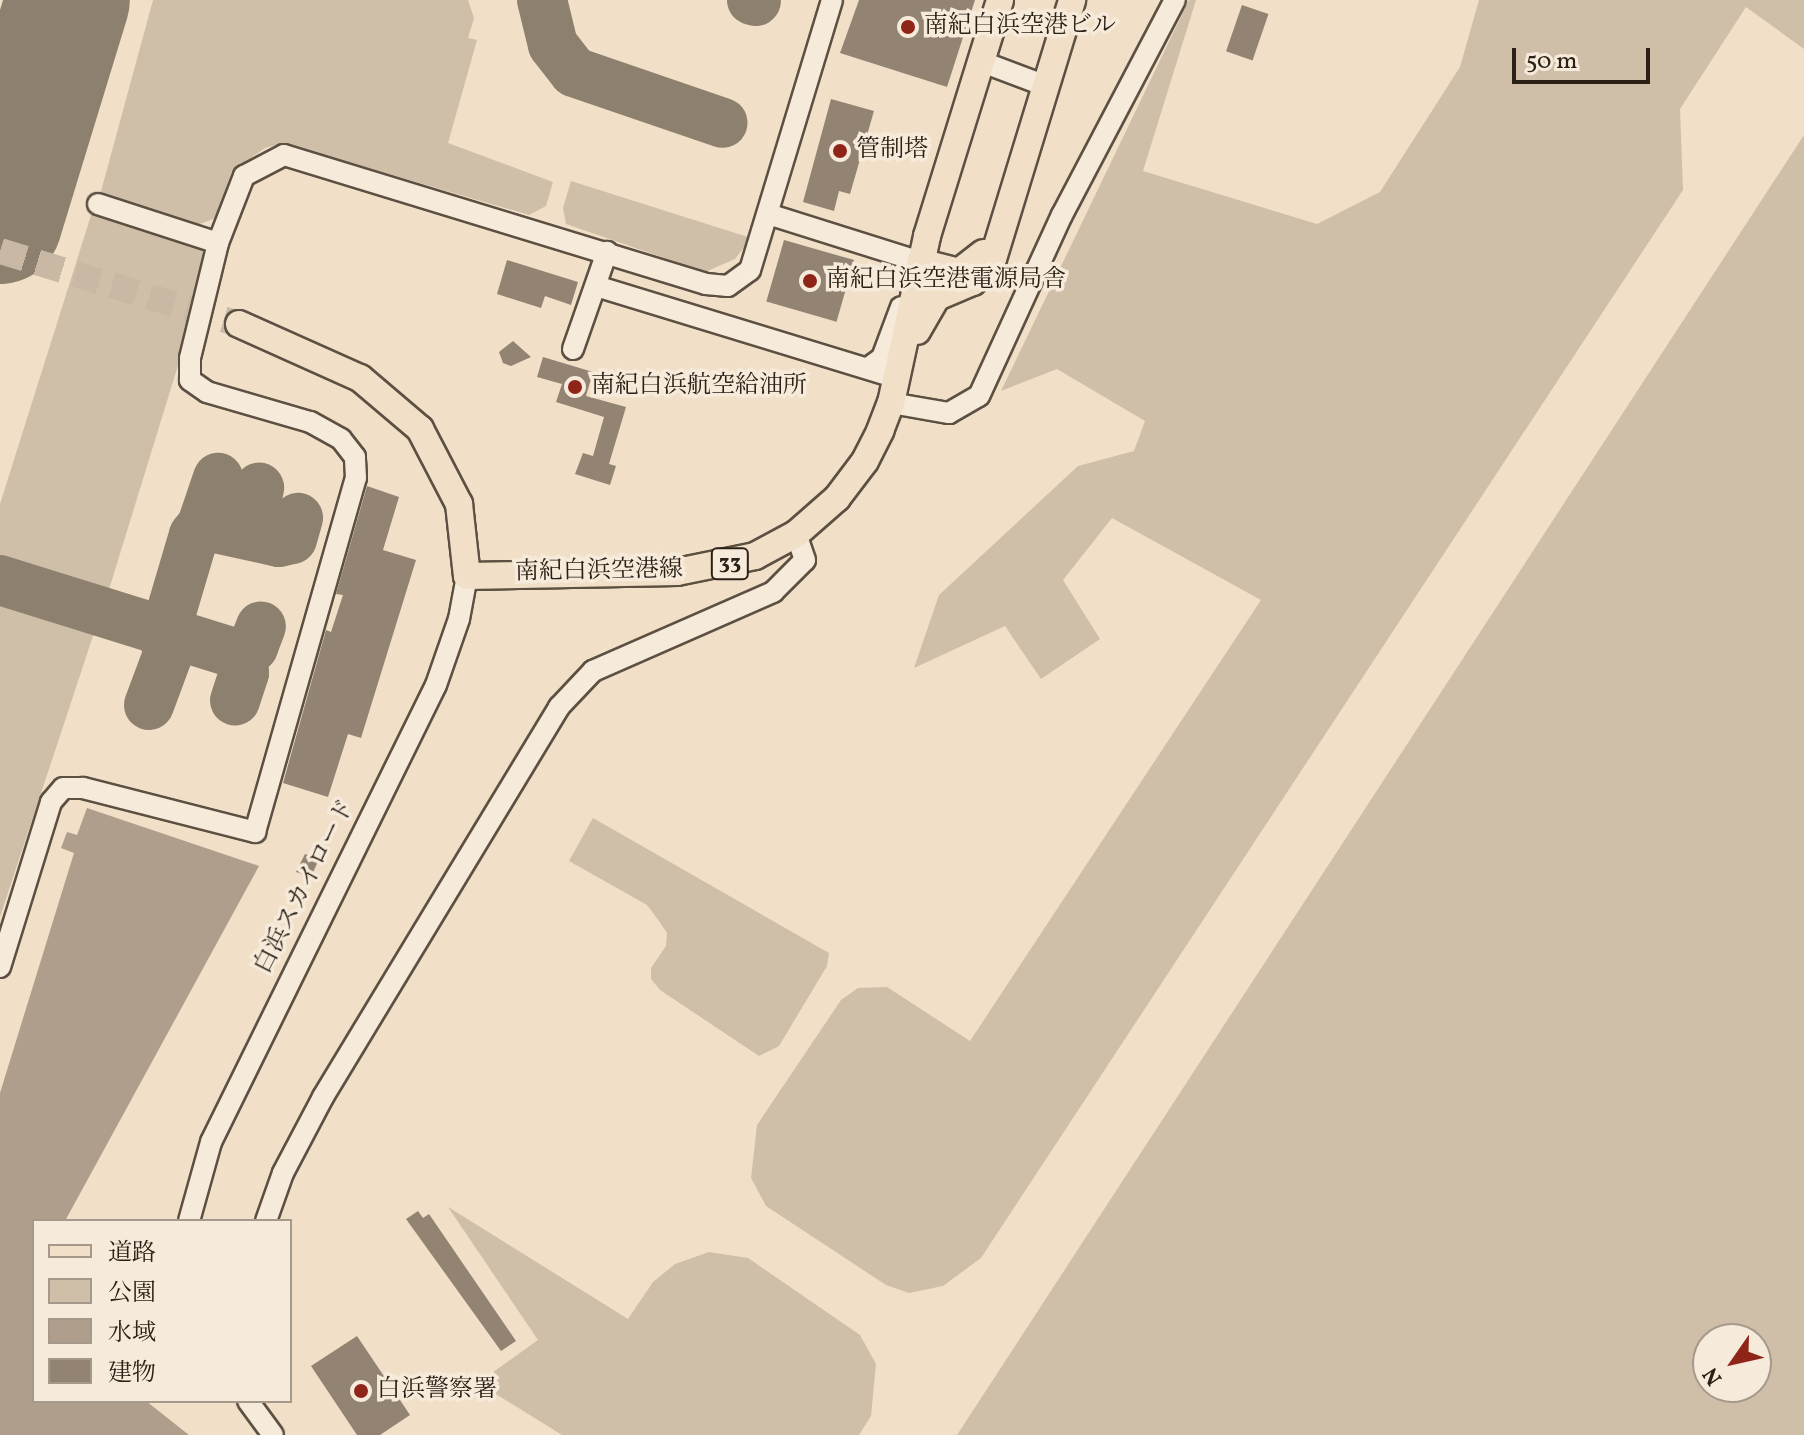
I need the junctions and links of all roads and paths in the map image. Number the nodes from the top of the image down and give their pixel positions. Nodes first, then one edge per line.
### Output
1 (832, 0) edge
2 (1000, 0) edge
3 (1072, 0) edge
4 (1175, 0) edge
5 (982, 62) junction
6 (1046, 86) junction
7 (98, 204) dead end
8 (1008, 212) junction
9 (768, 214) junction
10 (218, 243) junction
11 (607, 252) junction
12 (920, 262) junction
13 (596, 286) junction
14 (237, 330) tunnel mouth
15 (573, 349) dead end
16 (868, 368) junction
17 (894, 390) junction
18 (796, 534) junction
19 (467, 576) junction
20 (0, 967) edge
21 (190, 1219) edge
22 (267, 1219) edge
23 (249, 1403) edge
24 (273, 1435) edge

1 - 9 street
2 - 5 main road, 南紀白浜空港線 / 33
3 - 6 main road, 南紀白浜空港線 / 33
4 - 17 street
5 - 6 street
5 - 12 main road, 南紀白浜空港線 / 33
6 - 8 main road, 南紀白浜空港線 / 33
7 - 10 street
8 - 12 main road
8 - 17 main road, 南紀白浜空港線 / 33
9 - 11 street
9 - 12 street
10 - 11 street
10 - 20 street
11 - 13 street
12 - 16 street
12 - 17 main road, 南紀白浜空港線 / 33
13 - 15 street
13 - 16 street
14 - 19 main road
16 - 17 street
17 - 18 main road, 南紀白浜空港線 / 33
18 - 19 main road, 南紀白浜空港線 / 33
18 - 22 street
19 - 21 street, 白浜スカイロード
23 - 24 street

